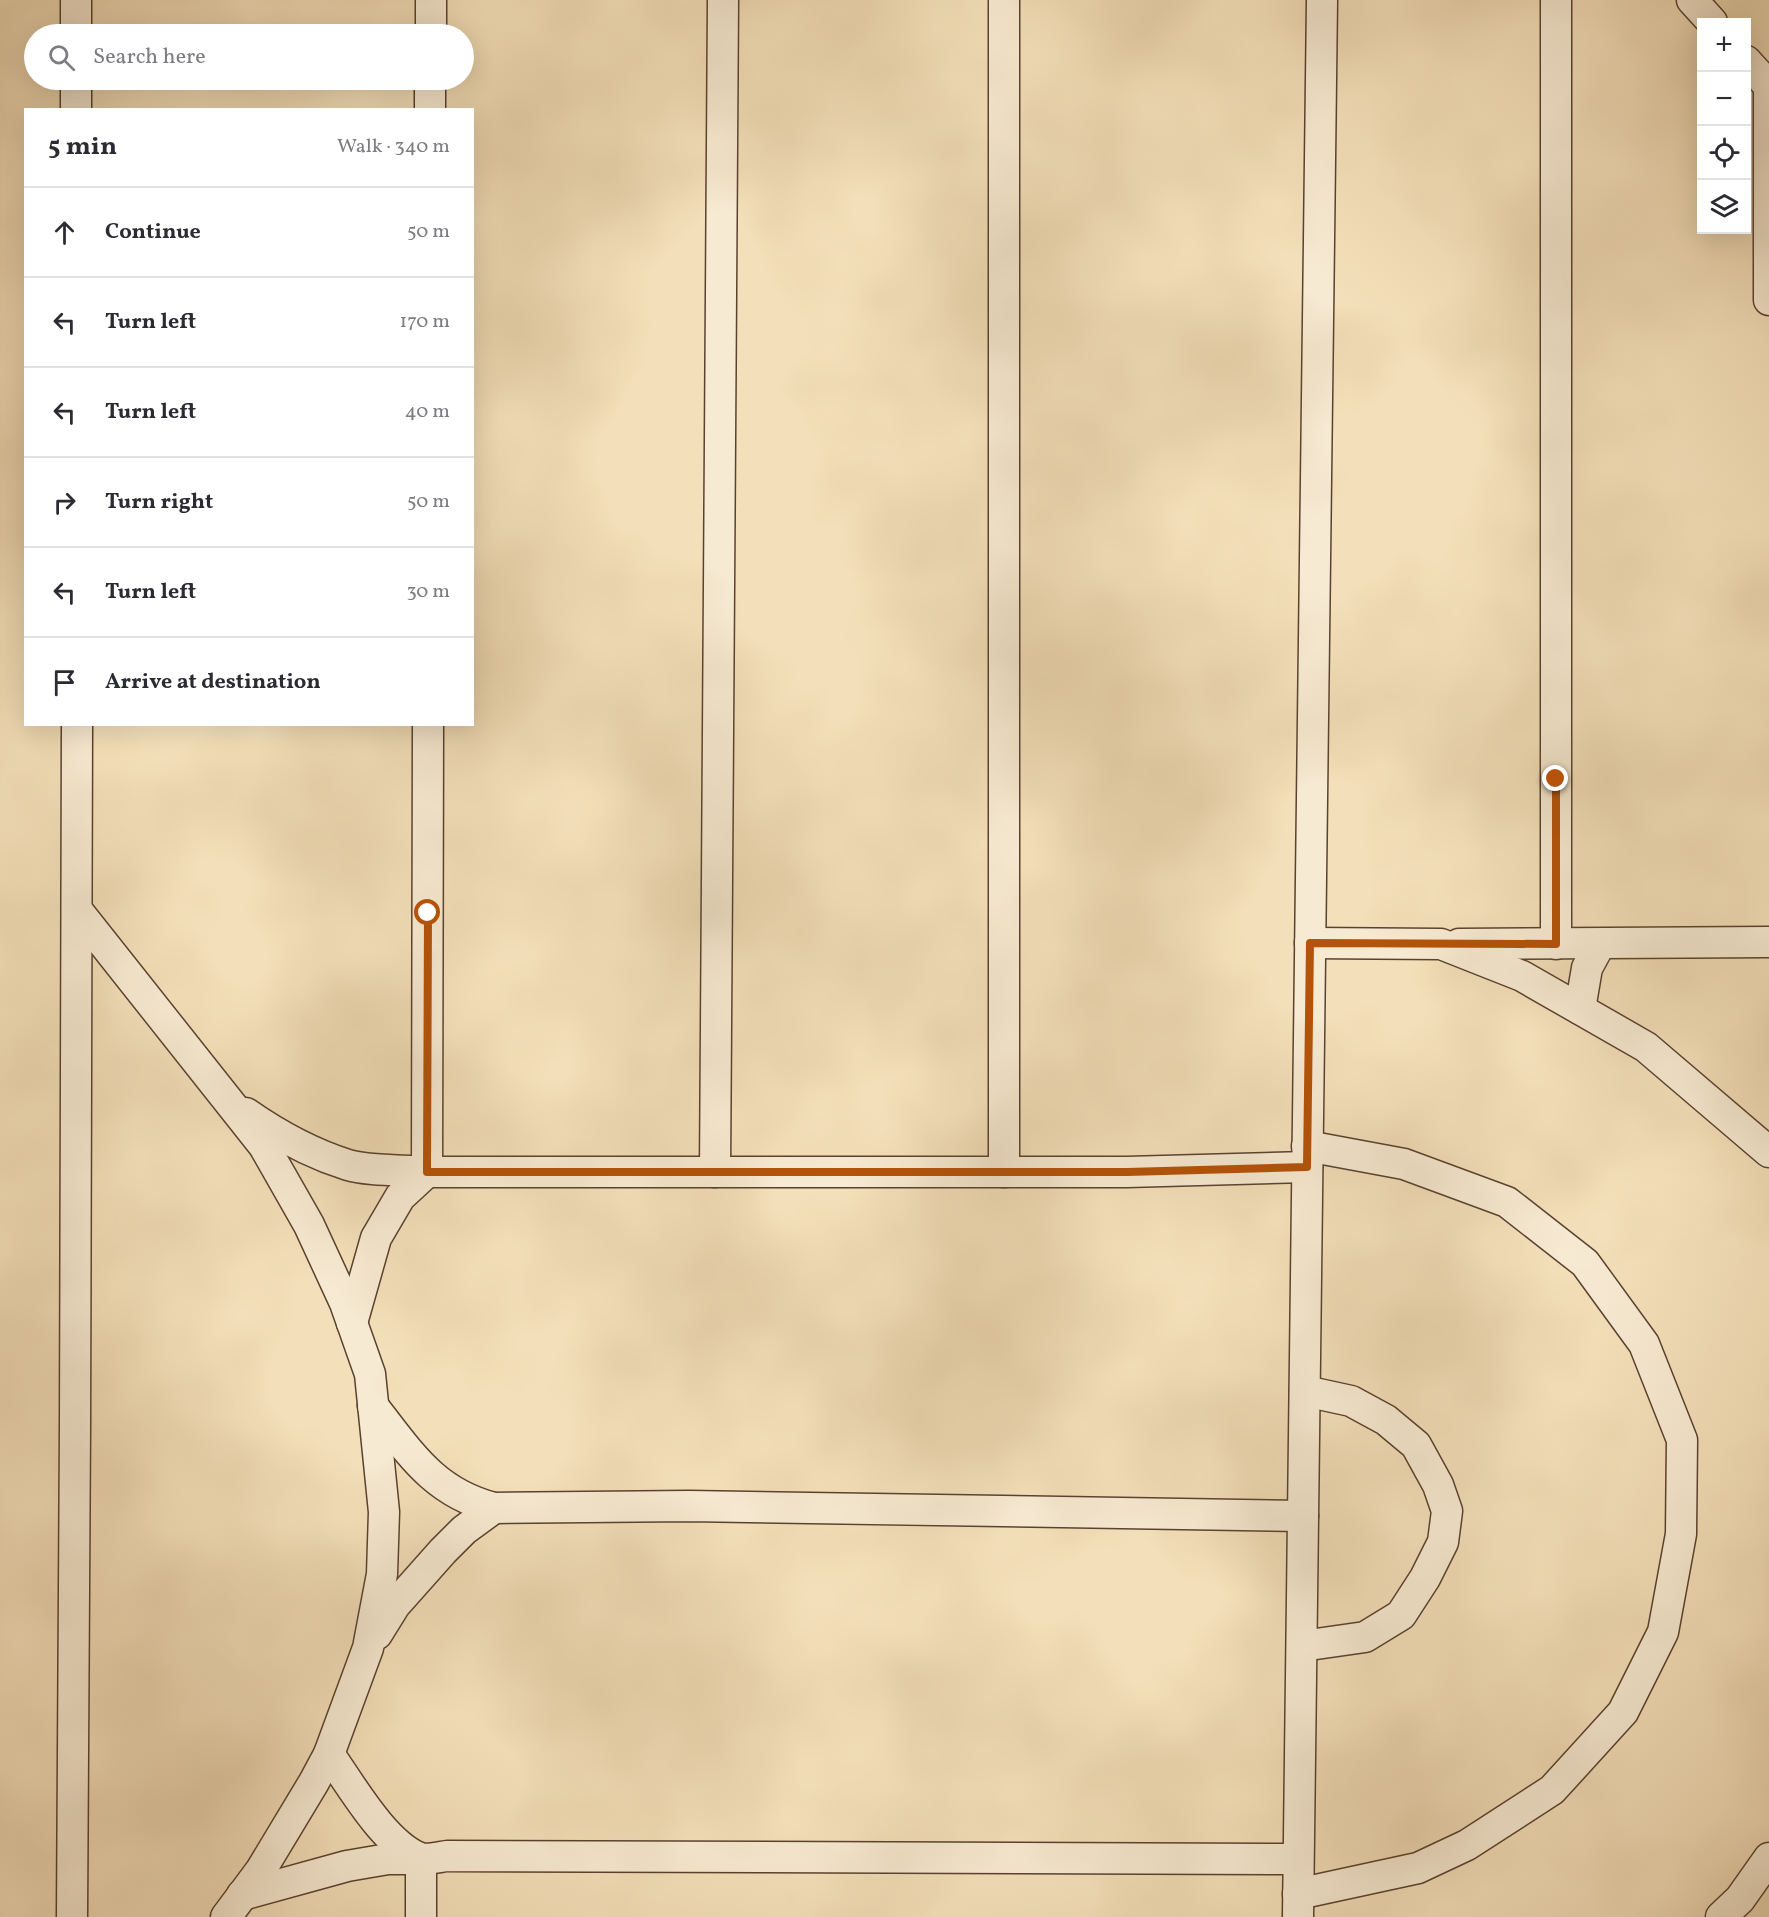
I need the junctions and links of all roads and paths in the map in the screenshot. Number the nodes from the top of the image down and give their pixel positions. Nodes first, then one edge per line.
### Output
1 (76, 0) edge
2 (431, 0) edge
3 (723, 0) edge
4 (1004, 0) edge
5 (1322, 0) edge
6 (1556, 0) edge
7 (1692, 0) edge
8 (1708, 18) edge
9 (76, 24) edge
10 (431, 24) edge
11 (1751, 66) edge
12 (1769, 86) edge
13 (76, 90) edge
14 (430, 90) edge
15 (76, 108) edge
16 (430, 108) edge
17 (1769, 300) edge
18 (76, 726) edge
19 (428, 726) edge
20 (77, 910) junction
21 (1769, 942) edge
22 (1310, 943) junction
23 (1441, 944) junction
24 (1556, 944) junction
25 (1600, 944) junction
26 (1580, 1009) junction
27 (224, 1097) junction
28 (1768, 1149) edge
29 (1307, 1156) junction
30 (427, 1172) junction
31 (715, 1172) junction
32 (1004, 1172) junction
33 (352, 1323) junction
34 (1305, 1391) junction
35 (373, 1406) junction
36 (494, 1508) junction
37 (1303, 1516) junction
38 (1302, 1646) junction
39 (368, 1648) junction
40 (329, 1755) junction
41 (1769, 1858) edge
42 (421, 1859) junction
43 (1298, 1859) junction
44 (1298, 1905) edge
45 (234, 1906) edge
46 (72, 1917) edge
47 (420, 1917) edge
48 (1721, 1917) edge

1 - 9 street
2 - 10 street
3 - 31 street
4 - 32 street
5 - 22 street
6 - 24 street
7 - 8 street
11 - 12 street
12 - 17 street
13 - 15 street
14 - 16 street
18 - 20 street
19 - 30 street
20 - 27 street
20 - 46 street
21 - 25 street
22 - 23 street
22 - 29 street
23 - 24 street
23 - 26 street
24 - 25 street
25 - 26 street
26 - 28 street
27 - 30 street
27 - 33 street
29 - 32 street
29 - 34 street
29 - 44 street
30 - 31 street
30 - 33 street
31 - 32 street
33 - 35 street
34 - 37 street
34 - 38 street
35 - 36 street
35 - 39 street
36 - 37 street
36 - 39 street
37 - 38 street
38 - 43 street
39 - 40 street
40 - 42 street
40 - 45 street
41 - 48 street
42 - 43 street
42 - 45 street
42 - 47 street
43 - 44 street

